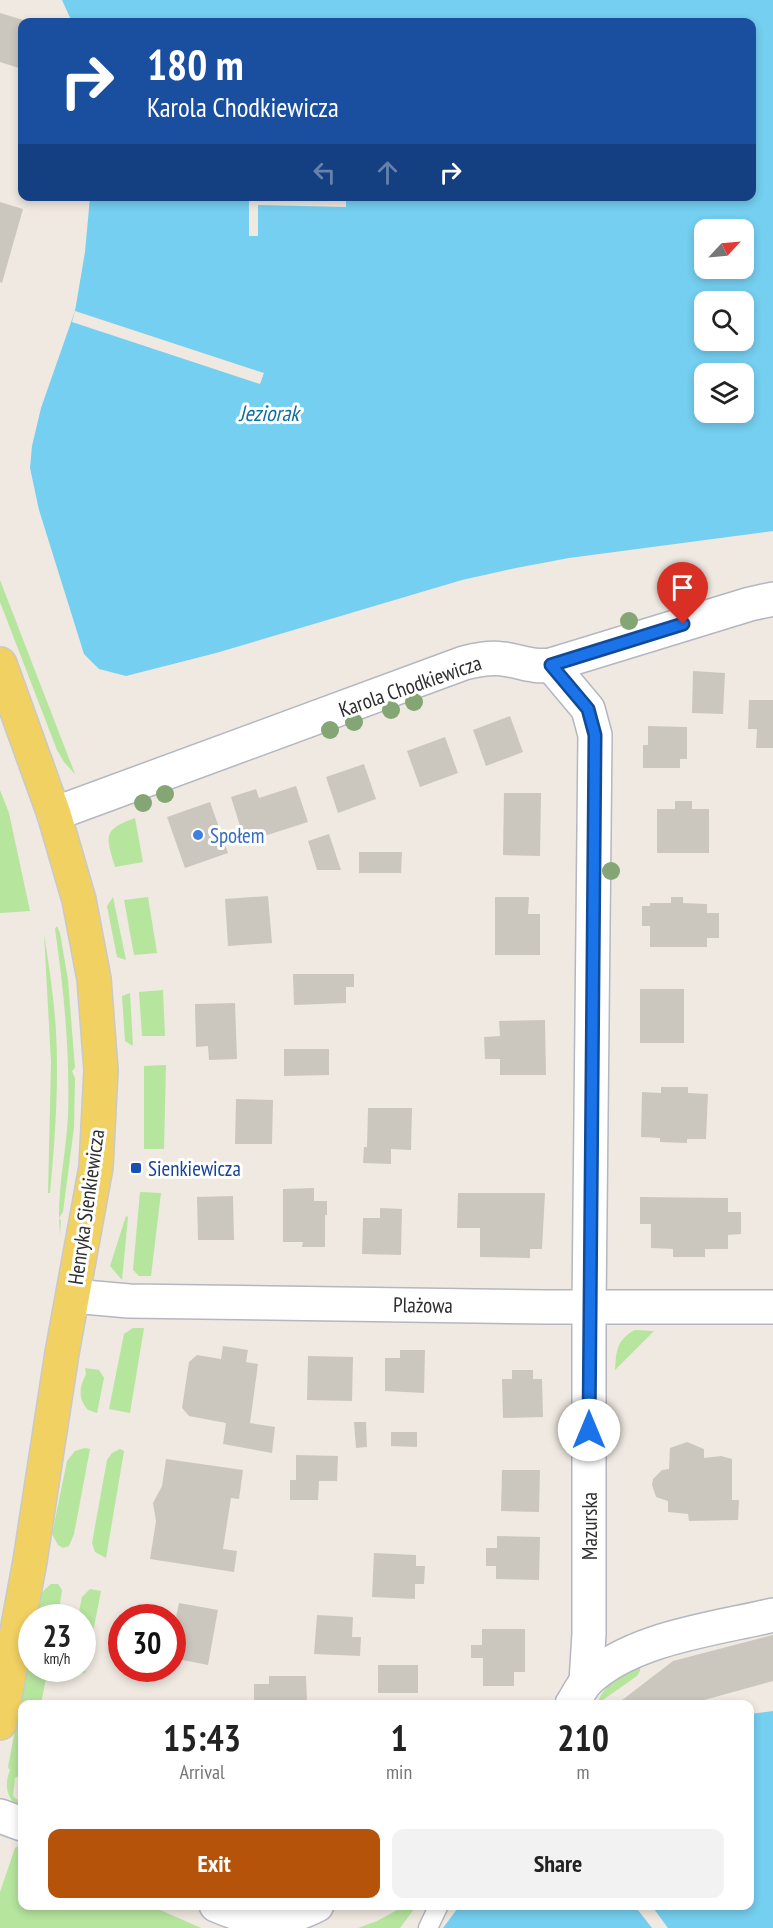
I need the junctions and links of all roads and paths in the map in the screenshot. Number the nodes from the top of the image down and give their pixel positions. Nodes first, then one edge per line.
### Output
1 (773, 599) edge
2 (0, 664) edge
3 (551, 665) junction
4 (54, 814) junction
5 (73, 1296) junction
6 (773, 1306) edge
7 (589, 1307) junction
8 (773, 1615) edge
9 (579, 1693) edge
10 (0, 1723) edge
11 (0, 1816) edge
12 (18, 1823) edge
13 (227, 1910) edge
14 (306, 1910) edge
15 (437, 1910) edge
16 (428, 1928) edge

1 - 3 street, Karola Chodkiewicza
2 - 4 main road, Henryka Sienkiewicza
3 - 4 street, Karola Chodkiewicza
3 - 7 street, Mazurska
4 - 5 main road, Henryka Sienkiewicza
5 - 7 street, Plażowa
5 - 10 main road, Henryka Sienkiewicza
6 - 7 street, Plażowa
7 - 9 street, Mazurska
8 - 9 street
11 - 12 street
13 - 14 street
15 - 16 lane

